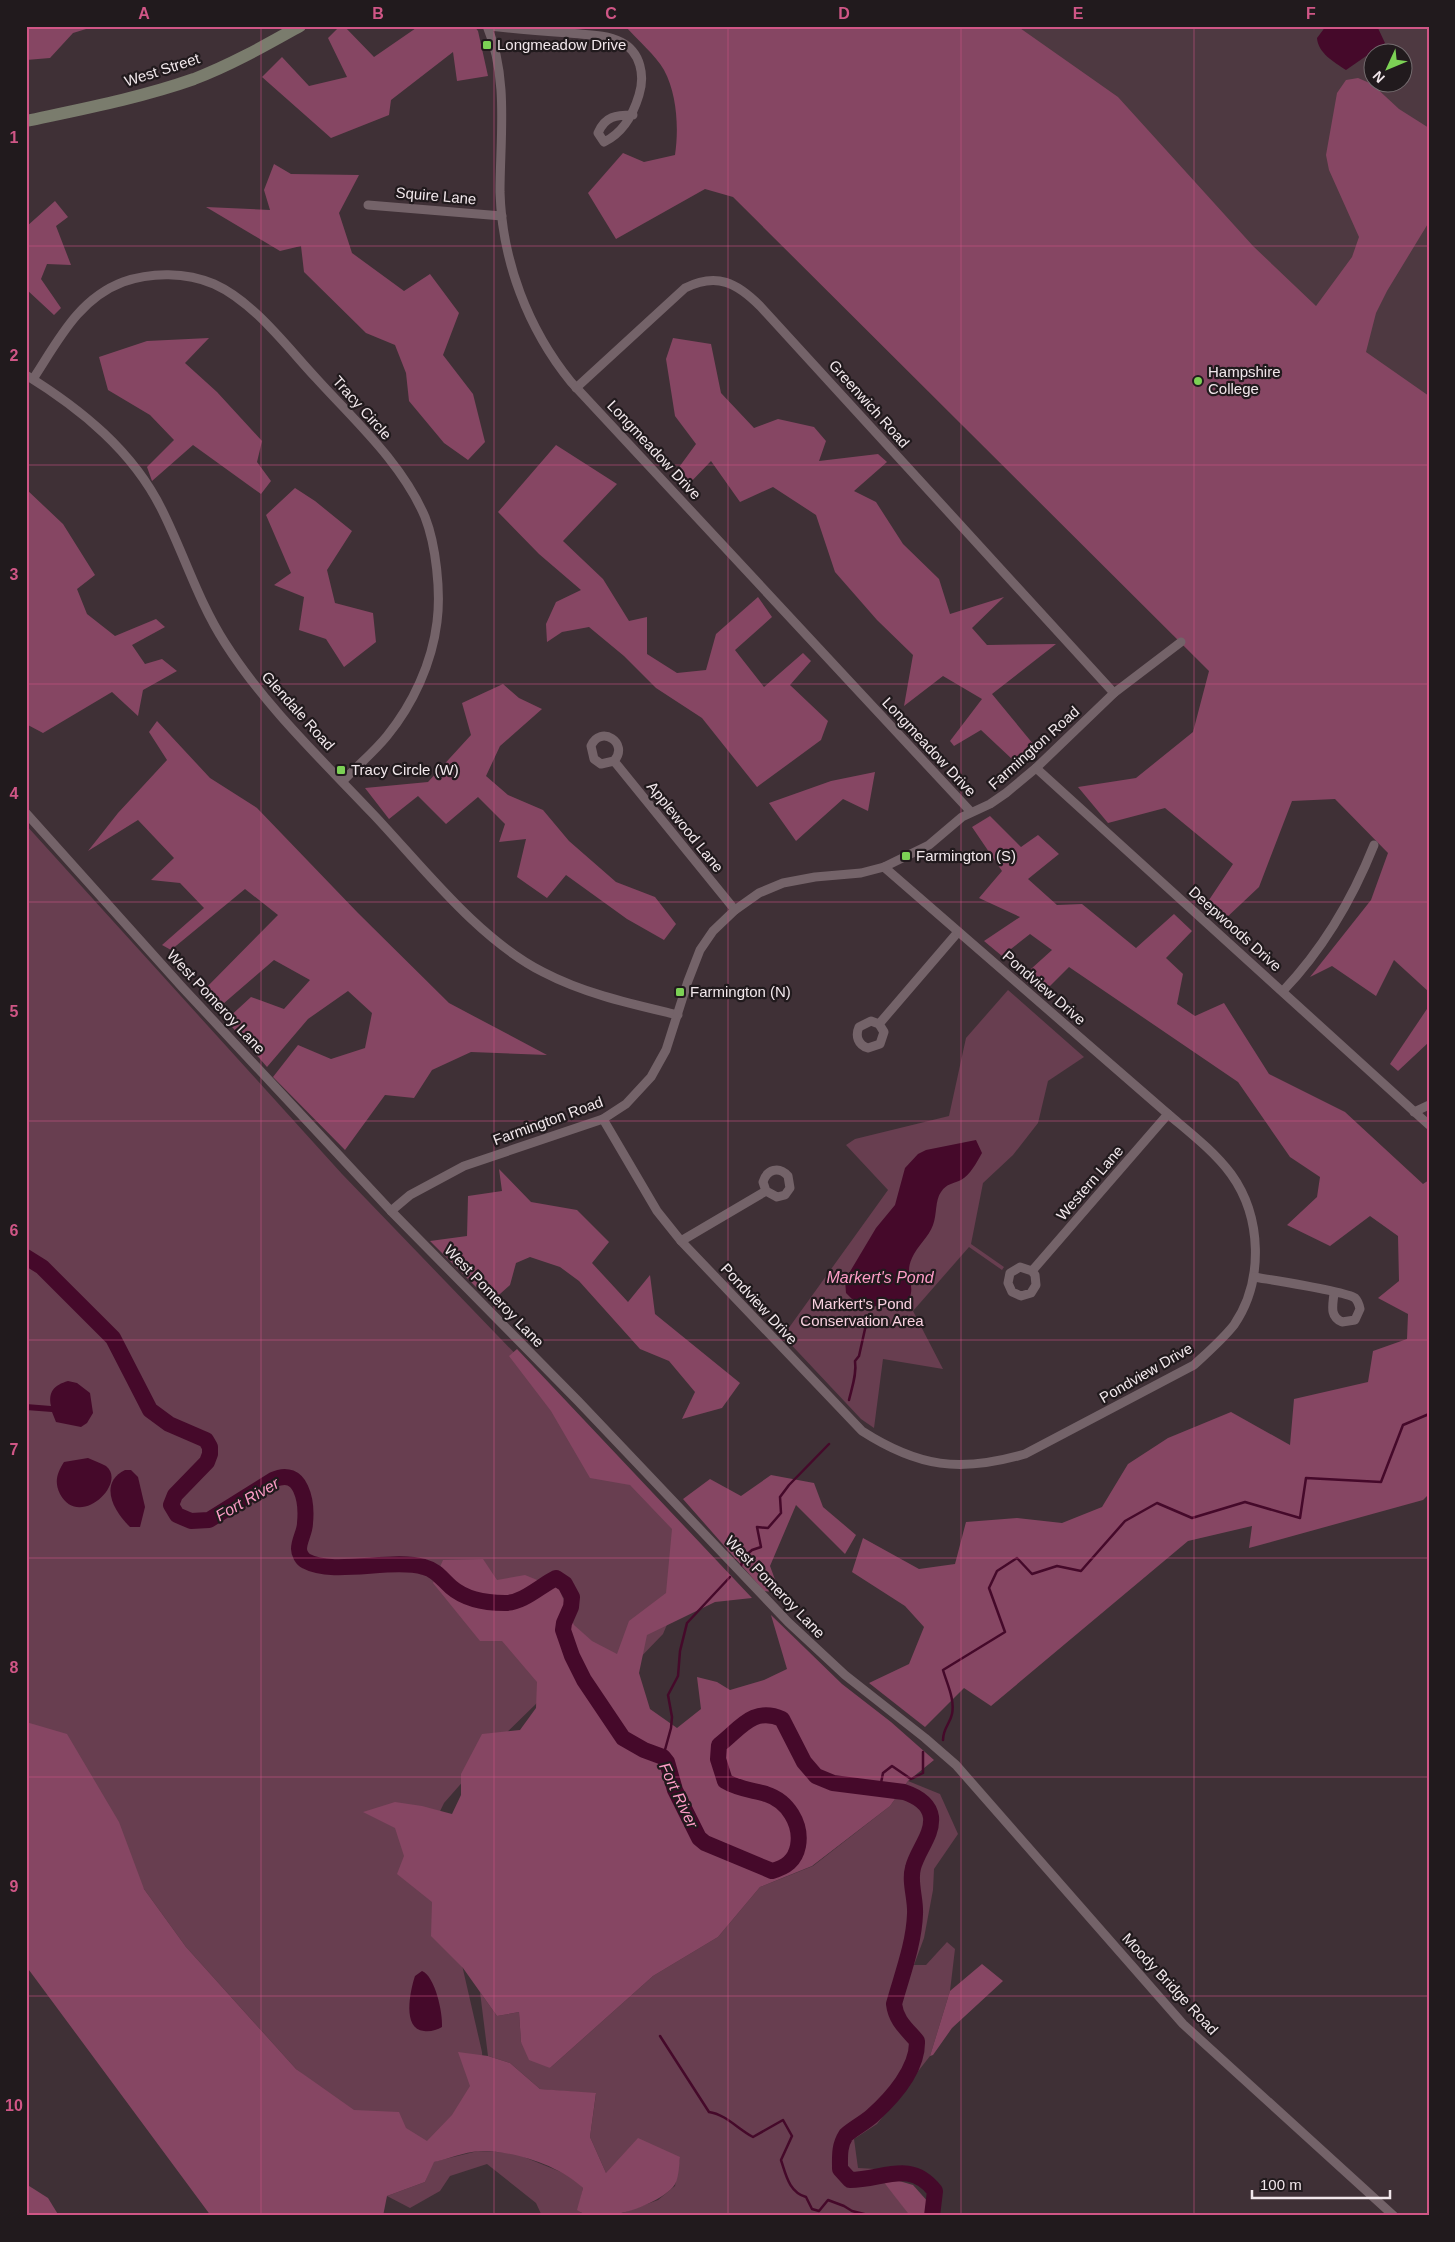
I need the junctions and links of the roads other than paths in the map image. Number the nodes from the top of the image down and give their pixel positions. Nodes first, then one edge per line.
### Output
1 (300, 26) edge
2 (488, 26) edge
3 (633, 115) dead end
4 (26, 121) edge
5 (368, 205) dead end
6 (502, 216) junction
7 (30, 377) edge
8 (576, 388) junction
9 (1181, 642) dead end
10 (1114, 693) junction
11 (614, 761) dead end
12 (1036, 768) junction
13 (342, 781) junction
14 (970, 812) junction
15 (26, 813) edge
16 (1374, 845) dead end
17 (884, 867) junction
18 (735, 910) junction
19 (958, 932) junction
20 (1283, 991) junction
21 (678, 1015) junction
22 (879, 1024) dead end
23 (1429, 1104) edge
24 (1414, 1112) junction
25 (1168, 1114) junction
26 (603, 1119) junction
27 (1429, 1124) edge
28 (766, 1191) dead end
29 (391, 1211) junction
30 (681, 1241) junction
31 (1032, 1271) dead end
32 (1254, 1277) junction
33 (1334, 1293) dead end
34 (965, 1774) joint
35 (1394, 2216) edge

1 - 4 main road, West Street
2 - 3 street
2 - 6 street, Longmeadow Drive
5 - 6 street, Squire Lane
6 - 8 street, Longmeadow Drive
7 - 13 street, Glendale Road
7 - 13 street, Tracy Circle
8 - 10 street, Greenwich Road
8 - 14 street, Longmeadow Drive
9 - 10 street, Farmington Road
10 - 12 street, Farmington Road
11 - 18 street, Applewood Lane
12 - 14 street, Farmington Road
12 - 20 street, Deepwoods Drive
13 - 21 street, Glendale Road
14 - 17 street, Farmington Road
15 - 29 street, West Pomeroy Lane
16 - 20 street
17 - 18 street, Farmington Road
17 - 19 street, Pondview Drive
18 - 21 street, Farmington Road
19 - 22 street
19 - 25 street, Pondview Drive
20 - 24 street, Deepwoods Drive
21 - 26 street, Farmington Road
23 - 24 street
24 - 27 street, Deepwoods Drive
25 - 31 street, Western Lane
25 - 32 street, Pondview Drive
26 - 29 street, Farmington Road
26 - 30 street, Pondview Drive
28 - 30 street
29 - 34 street, West Pomeroy Lane
30 - 32 street, Pondview Drive
32 - 33 street
34 - 35 street, Moody Bridge Road

